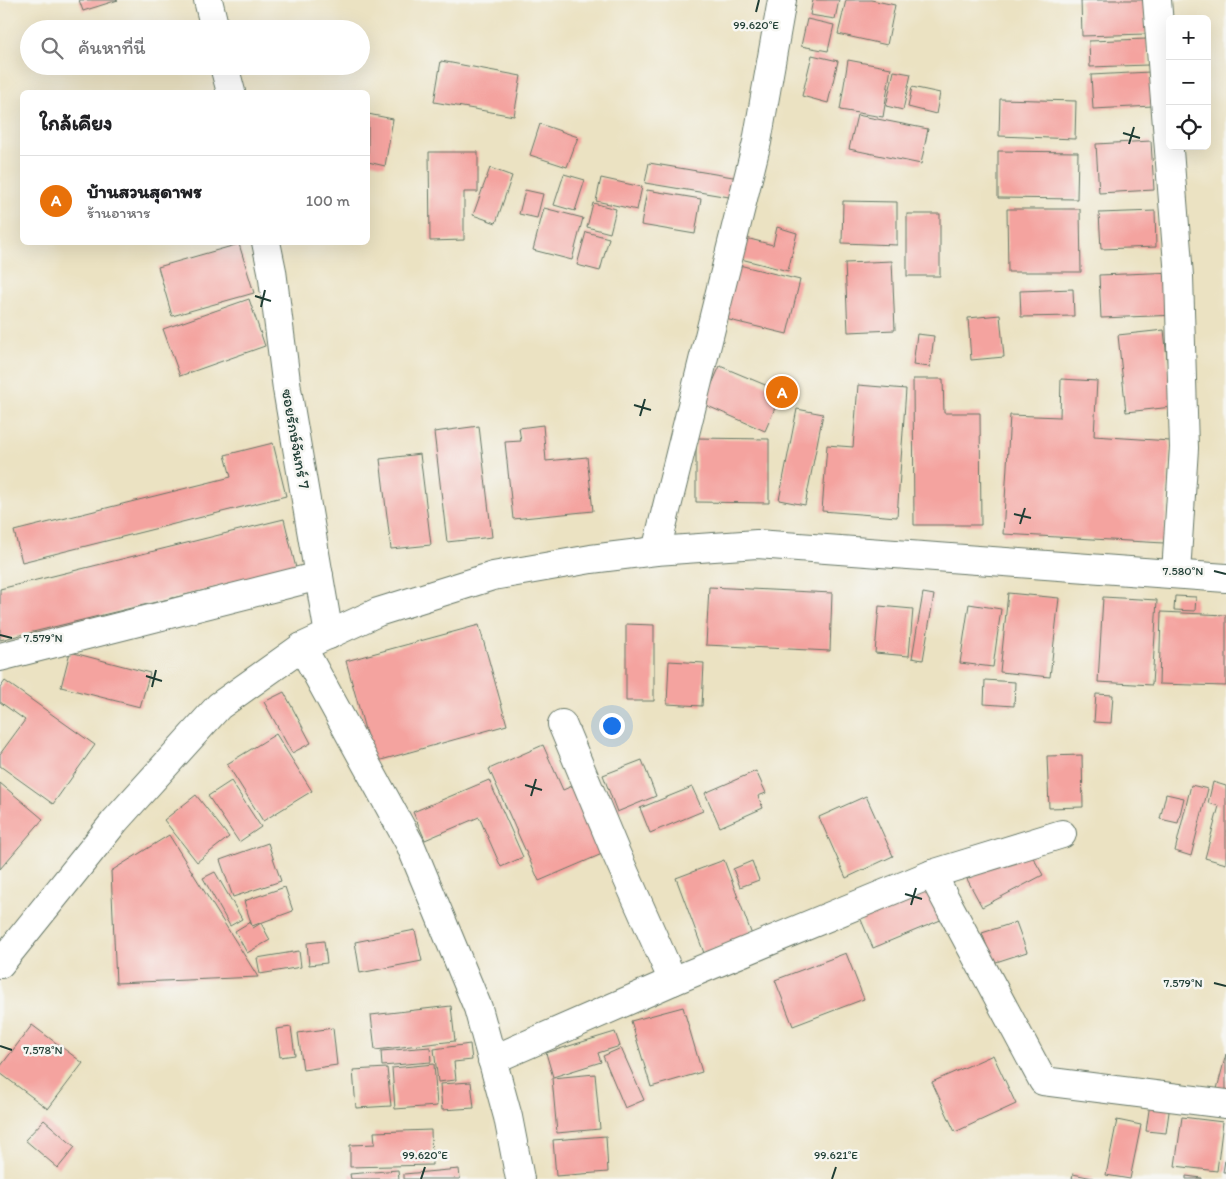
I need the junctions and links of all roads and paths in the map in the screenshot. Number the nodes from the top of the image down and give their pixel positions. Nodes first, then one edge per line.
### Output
1 (208, 0) edge
2 (782, 0) edge
3 (1157, 0) edge
4 (213, 20) edge
5 (226, 75) edge
6 (230, 90) edge
7 (267, 245) edge
8 (656, 551) junction
9 (1176, 573) junction
10 (319, 576) junction
11 (1226, 578) edge
12 (329, 635) junction
13 (302, 647) junction
14 (0, 657) edge
15 (562, 724) dead end
16 (1062, 834) dead end
17 (932, 874) junction
18 (0, 964) edge
19 (673, 981) junction
20 (492, 1060) junction
21 (1226, 1104) edge
22 (520, 1179) edge

1 - 4 street
2 - 8 street
3 - 9 street
5 - 6 street
7 - 10 street, ซอยรักษ์จันทร์ 7
8 - 9 street
8 - 12 street
9 - 11 street
10 - 12 street, ซอยรักษ์จันทร์ 7
10 - 14 street
12 - 13 street
13 - 18 street
13 - 20 street
15 - 19 street
16 - 17 street
17 - 19 street
17 - 21 street
19 - 20 street
20 - 22 street

